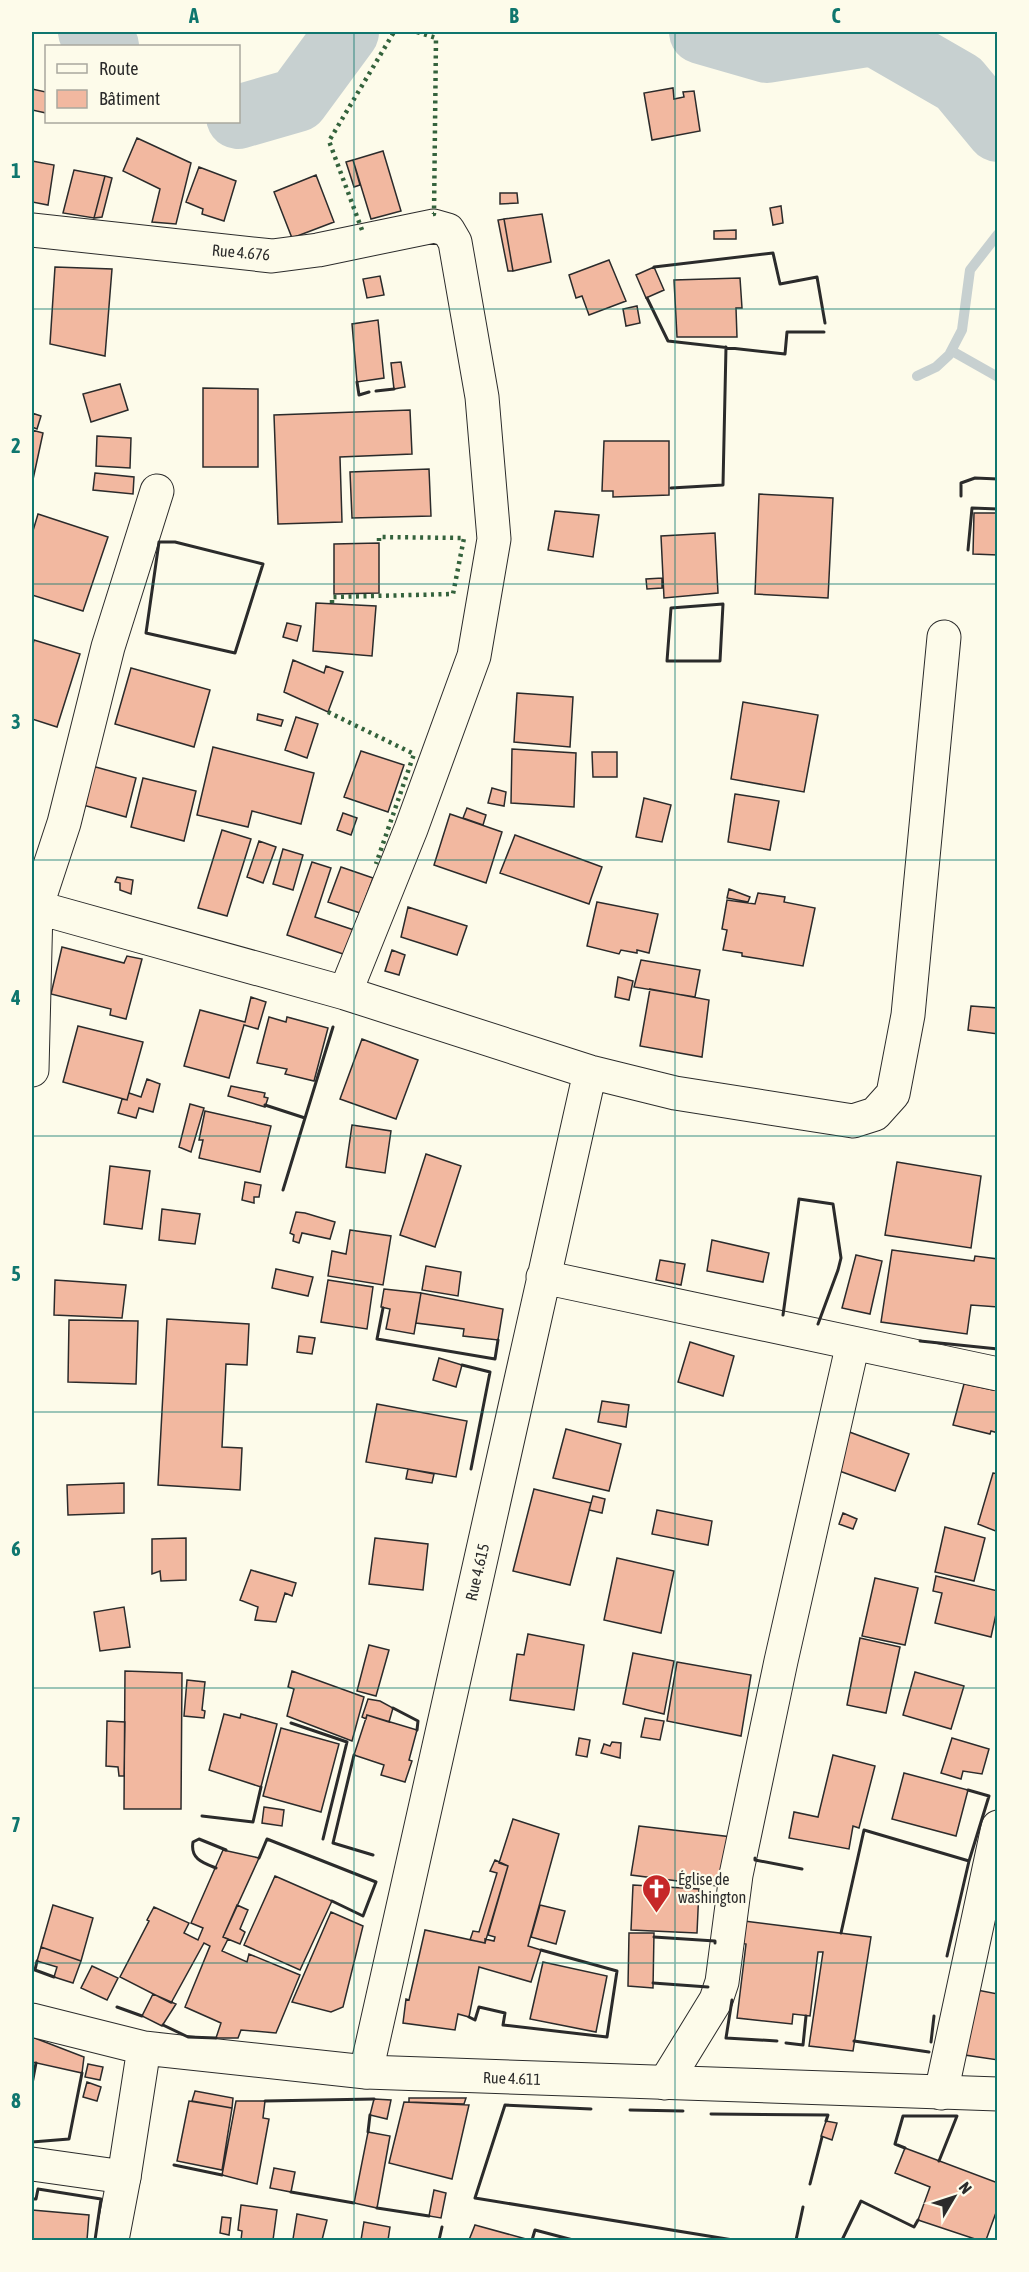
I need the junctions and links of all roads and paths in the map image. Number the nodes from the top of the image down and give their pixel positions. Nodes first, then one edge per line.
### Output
1 (32, 230) edge
2 (157, 491) dead end
3 (944, 637) dead end
4 (34, 907) edge
5 (345, 993) junction
6 (32, 1070) edge
7 (590, 1072) junction
8 (543, 1277) junction
9 (853, 1343) junction
10 (998, 1374) edge
11 (998, 1827) edge
12 (32, 2020) edge
13 (144, 2048) junction
14 (366, 2072) junction
15 (665, 2083) junction
16 (941, 2093) junction
17 (998, 2094) edge
18 (32, 2164) edge
19 (124, 2177) junction
20 (112, 2241) edge

1 - 5 street, Rue 4.676
2 - 4 street
3 - 7 street
4 - 5 street
4 - 6 street
5 - 7 street
7 - 8 street, Rue 4.615
8 - 9 street
8 - 14 street, Rue 4.615
9 - 10 street
9 - 15 street
11 - 16 street
12 - 13 street, Rue 4.611
13 - 14 street, Rue 4.611
13 - 19 street
14 - 15 street, Rue 4.611
15 - 16 street, Rue 4.611
16 - 17 street, Rue 4.611
18 - 19 street
19 - 20 street

